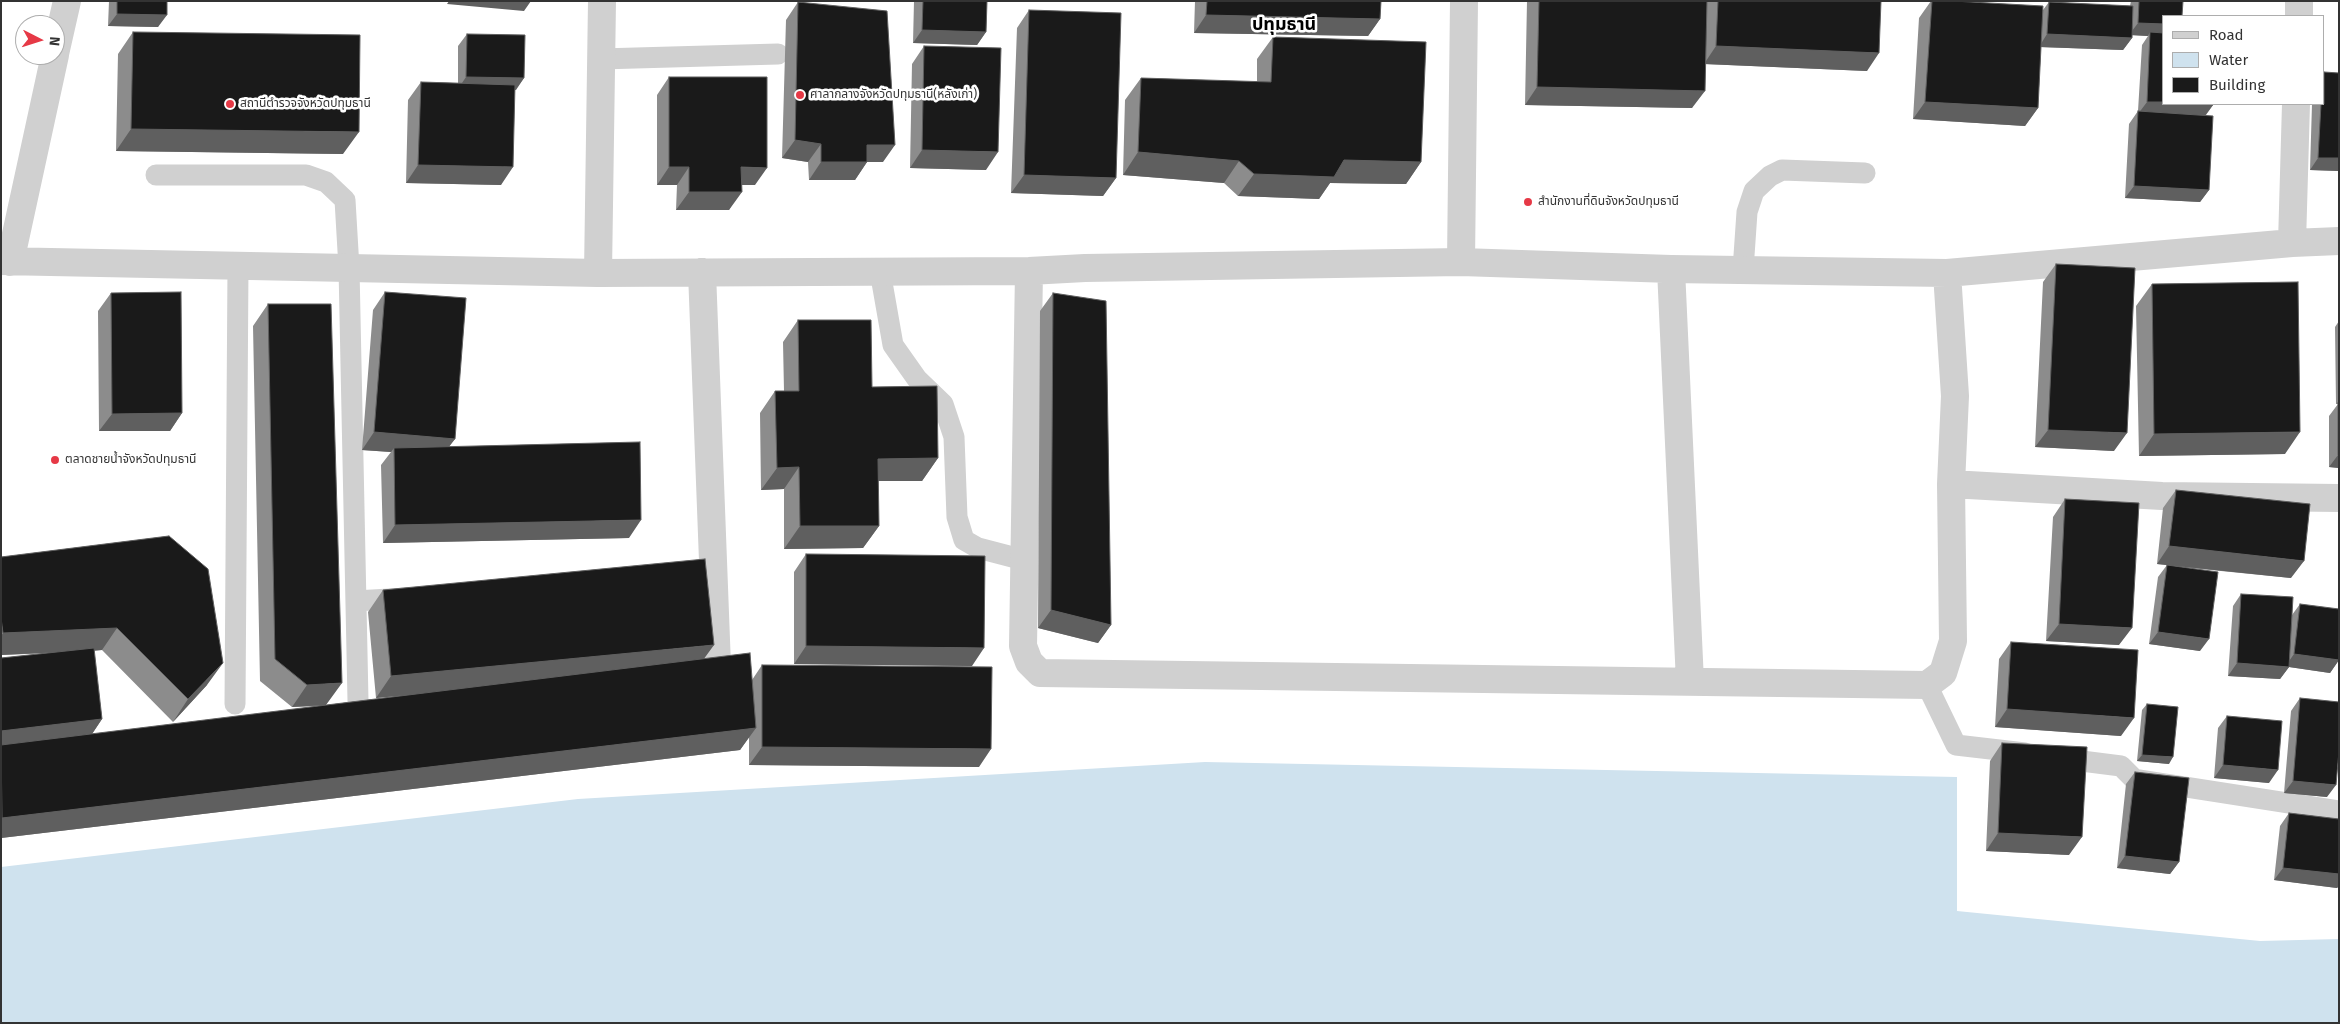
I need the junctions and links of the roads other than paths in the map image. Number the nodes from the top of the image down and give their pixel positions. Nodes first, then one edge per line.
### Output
1 (66, 1) edge
2 (602, 1) edge
3 (1464, 1) edge
4 (2300, 1) edge
5 (63, 15) edge
6 (2299, 15) edge
7 (778, 54) dead end
8 (600, 59) junction
9 (53, 65) edge
10 (2296, 105) edge
11 (1865, 173) dead end
12 (156, 174) dead end
13 (2339, 242) edge
14 (2292, 243) junction
15 (5, 262) edge
16 (1461, 262) junction
17 (238, 266) junction
18 (349, 268) junction
19 (1671, 269) junction
20 (1743, 270) junction
21 (880, 271) junction
22 (1029, 271) junction
23 (702, 272) junction
24 (598, 273) junction
25 (1947, 273) junction
26 (1951, 484) junction
27 (2339, 498) edge
28 (1024, 560) junction
29 (425, 597) edge
30 (356, 601) junction
31 (716, 666) edge
32 (1690, 682) junction
33 (1927, 684) junction
34 (358, 701) edge
35 (235, 704) dead end
36 (2339, 811) edge

1 - 5 street
2 - 8 street
3 - 16 street
4 - 6 street
7 - 8 lane
8 - 24 street
9 - 15 street
10 - 14 street
11 - 20 lane
12 - 18 lane
13 - 14 street
14 - 25 street
15 - 17 street
16 - 19 street
16 - 22 street
17 - 18 street
17 - 35 lane
18 - 24 street
18 - 30 lane
19 - 20 street
19 - 32 street
20 - 25 street
21 - 22 street
21 - 23 street
21 - 28 lane
22 - 28 street
23 - 24 street
23 - 31 street
25 - 26 street
26 - 27 street
26 - 33 street
28 - 32 street
29 - 30 lane
30 - 34 lane
32 - 33 street
33 - 36 lane

